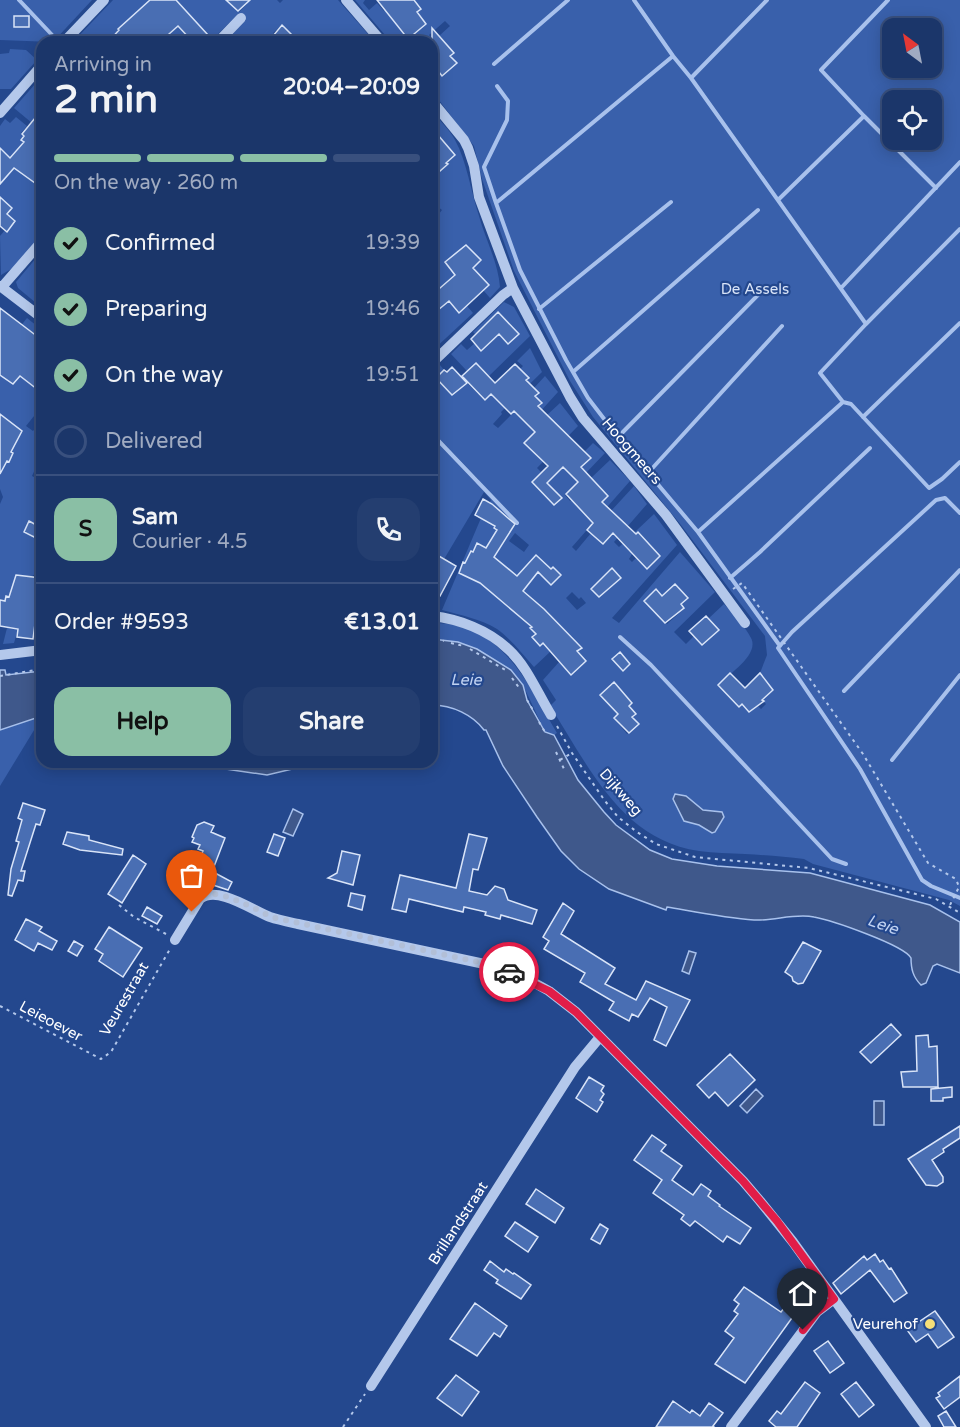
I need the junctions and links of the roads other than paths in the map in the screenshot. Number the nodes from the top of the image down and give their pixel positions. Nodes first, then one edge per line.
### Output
1 (104, 0) edge
2 (346, 0) edge
3 (241, 18) dead end
4 (70, 36) edge
5 (224, 36) edge
6 (377, 36) edge
7 (36, 72) edge
8 (438, 108) edge
9 (0, 113) edge
10 (36, 248) edge
11 (1, 286) edge
12 (513, 288) junction
13 (36, 313) edge
14 (438, 357) edge
15 (438, 618) edge
16 (745, 623) dead end
17 (36, 650) edge
18 (0, 656) edge
19 (551, 715) road end
20 (175, 940) road end
21 (600, 1037) junction
22 (834, 1299) junction
23 (371, 1386) road end
24 (731, 1427) edge
25 (926, 1427) edge

1 - 4 street
2 - 6 street
3 - 5 street
7 - 9 street
8 - 12 street, Hoogmeers
10 - 11 street
11 - 13 street
12 - 14 street
12 - 16 street, Hoogmeers
15 - 19 street
17 - 18 street
20 - 21 street
21 - 22 street
21 - 23 street, Brillandstraat
22 - 24 street
22 - 25 street

